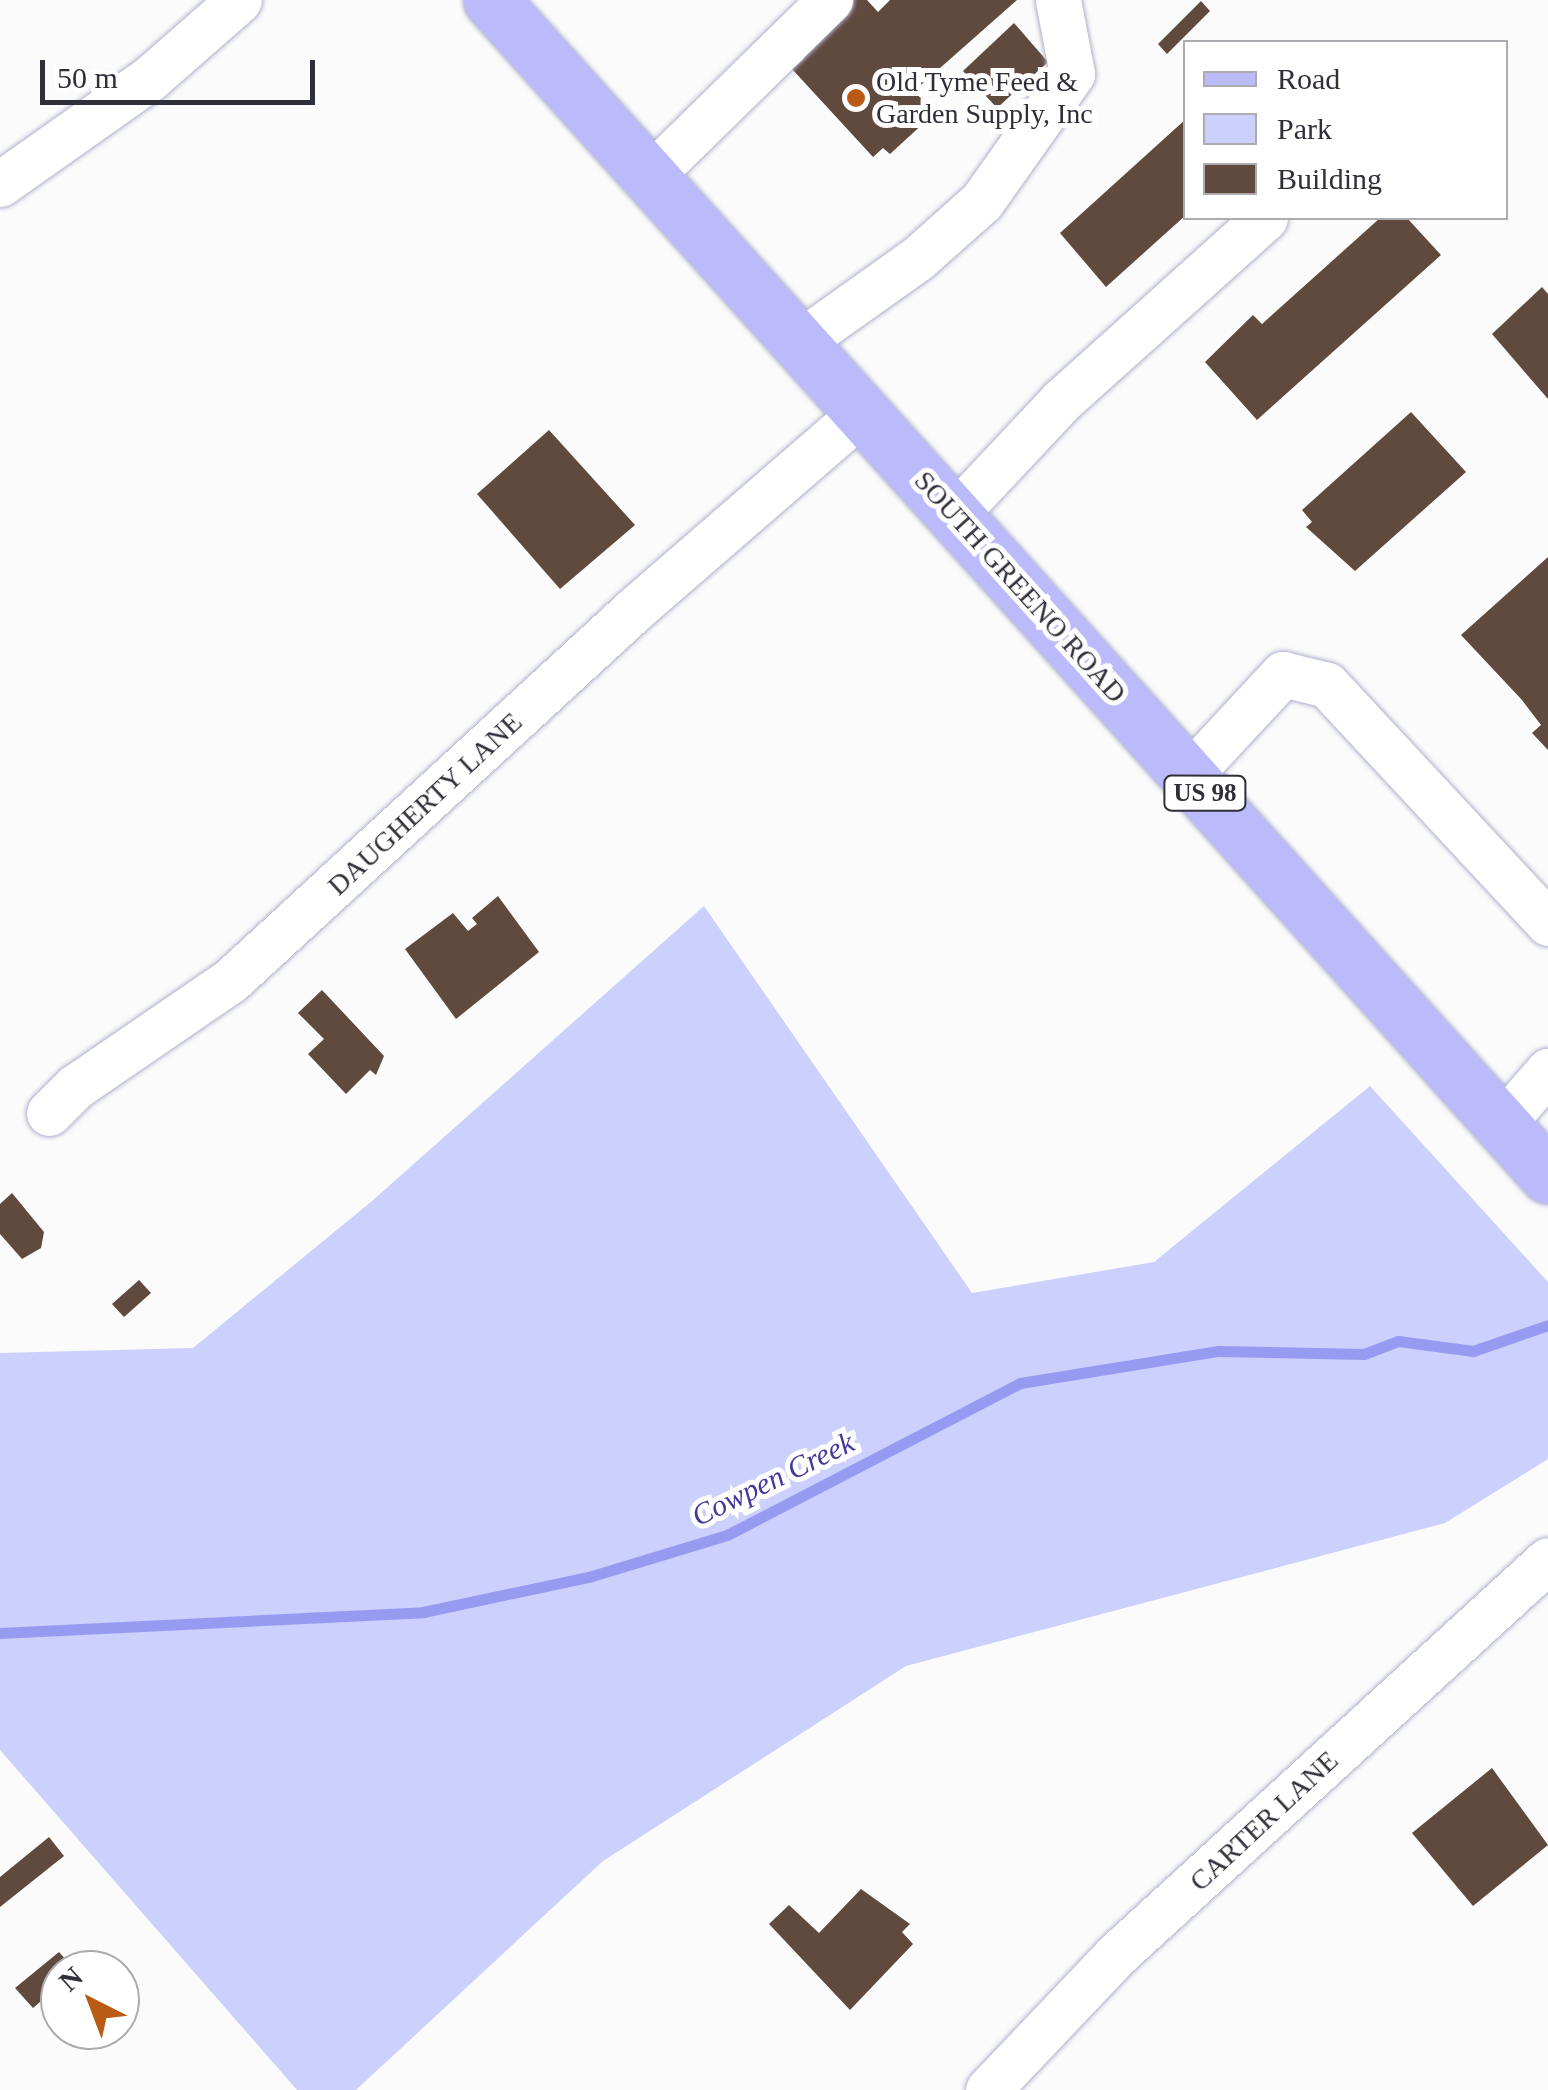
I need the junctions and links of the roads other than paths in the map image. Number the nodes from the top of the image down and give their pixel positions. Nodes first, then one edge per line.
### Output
1 (239, 0) edge
2 (491, 0) edge
3 (1058, 0) edge
4 (806, 8) edge
5 (650, 176) junction
6 (0, 184) edge
7 (1263, 220) edge
8 (800, 342) junction
9 (863, 411) junction
10 (954, 514) junction
11 (1188, 775) junction
12 (1548, 923) edge
13 (1548, 1071) edge
14 (49, 1113) dead end
15 (1502, 1125) junction
16 (1548, 1176) edge
17 (1548, 1560) edge
18 (988, 2090) edge

1 - 6 street
2 - 5 main road, SOUTH GREENO ROAD / US 98
3 - 8 street
4 - 5 street
5 - 8 main road, SOUTH GREENO ROAD / US 98
7 - 10 street
8 - 9 main road, SOUTH GREENO ROAD / US 98
9 - 10 main road, SOUTH GREENO ROAD / US 98
9 - 14 street, DAUGHERTY LANE
10 - 11 main road, SOUTH GREENO ROAD / US 98
11 - 12 street
11 - 15 main road, SOUTH GREENO ROAD / US 98
13 - 15 street
15 - 16 main road, SOUTH GREENO ROAD / US 98
17 - 18 street, CARTER LANE

